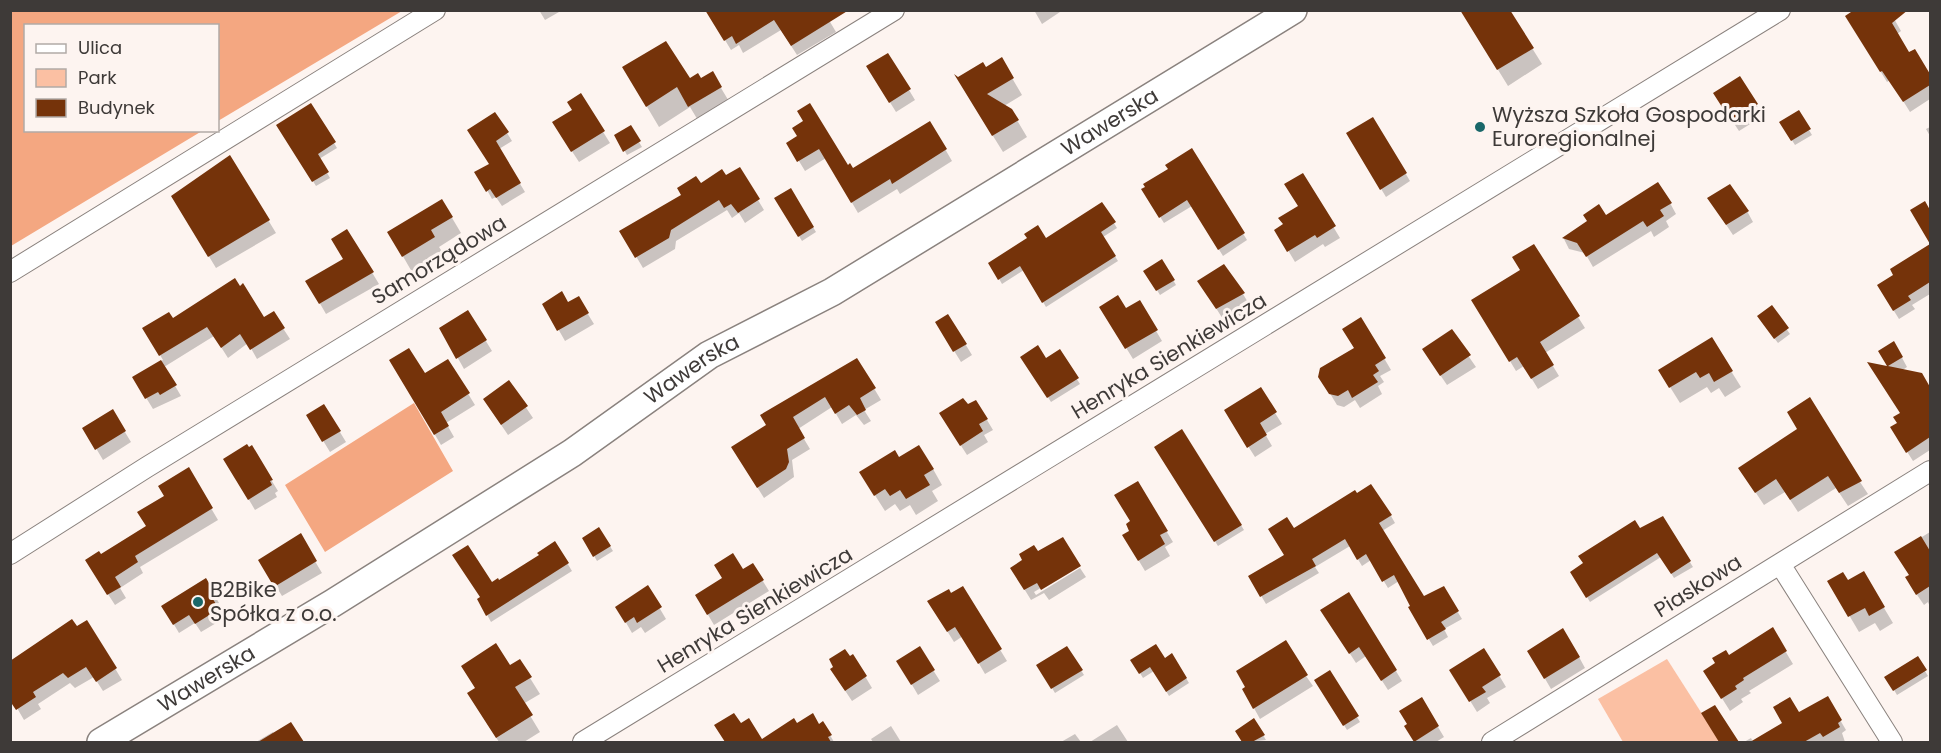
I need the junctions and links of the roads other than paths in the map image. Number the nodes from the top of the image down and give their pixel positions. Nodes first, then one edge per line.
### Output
1 (435, 10) edge
2 (894, 10) edge
3 (1293, 10) edge
4 (1780, 10) edge
5 (10, 272) edge
6 (1930, 471) edge
7 (10, 554) edge
8 (1780, 564) junction
9 (101, 742) edge
10 (583, 742) edge
11 (1492, 742) edge
12 (1892, 742) edge

1 - 5 street
2 - 7 street, Samorządowa
3 - 9 street, Wawerska
4 - 10 street, Henryka Sienkiewicza
6 - 8 street, Piaskowa
8 - 11 street, Piaskowa
8 - 12 street

